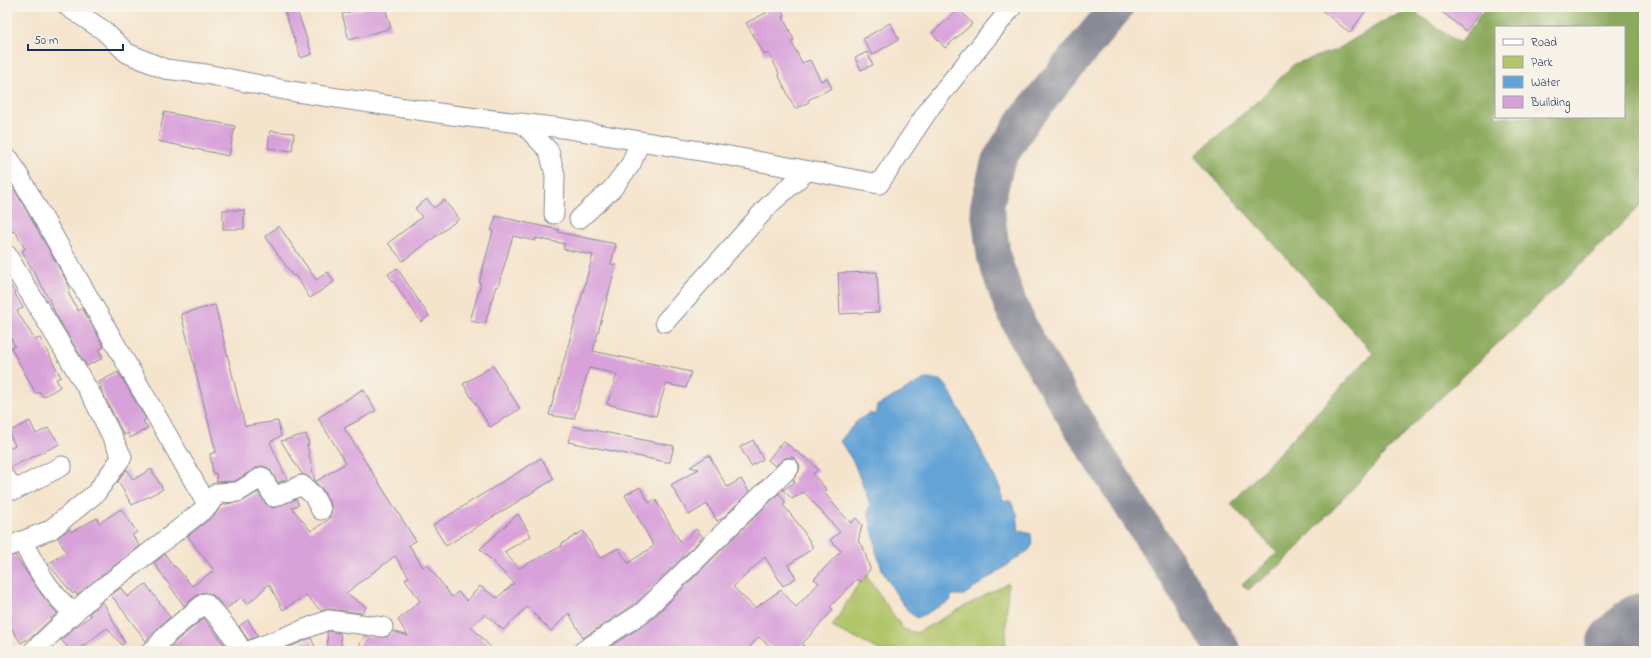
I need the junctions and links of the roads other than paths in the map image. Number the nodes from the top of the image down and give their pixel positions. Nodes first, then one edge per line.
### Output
1 (68, 7) edge
2 (1012, 7) edge
3 (523, 124) junction
4 (640, 141) junction
5 (7, 158) edge
6 (807, 171) junction
7 (554, 214) dead end
8 (579, 219) dead end
9 (7, 255) edge
10 (665, 322) dead end
11 (62, 466) dead end
12 (789, 468) dead end
13 (10, 488) edge
14 (208, 506) junction
15 (321, 510) dead end
16 (14, 544) edge
17 (74, 613) junction
18 (383, 627) dead end
19 (33, 651) edge
20 (151, 651) edge
21 (242, 651) edge
22 (249, 651) edge
23 (583, 651) edge

1 - 3 street
2 - 6 street
3 - 4 street
3 - 7 street
4 - 6 street
4 - 8 street
5 - 14 street
6 - 10 street
9 - 16 street
11 - 13 street
12 - 23 street
14 - 15 street
14 - 17 street
16 - 17 street
17 - 19 street
18 - 22 street
20 - 21 street

